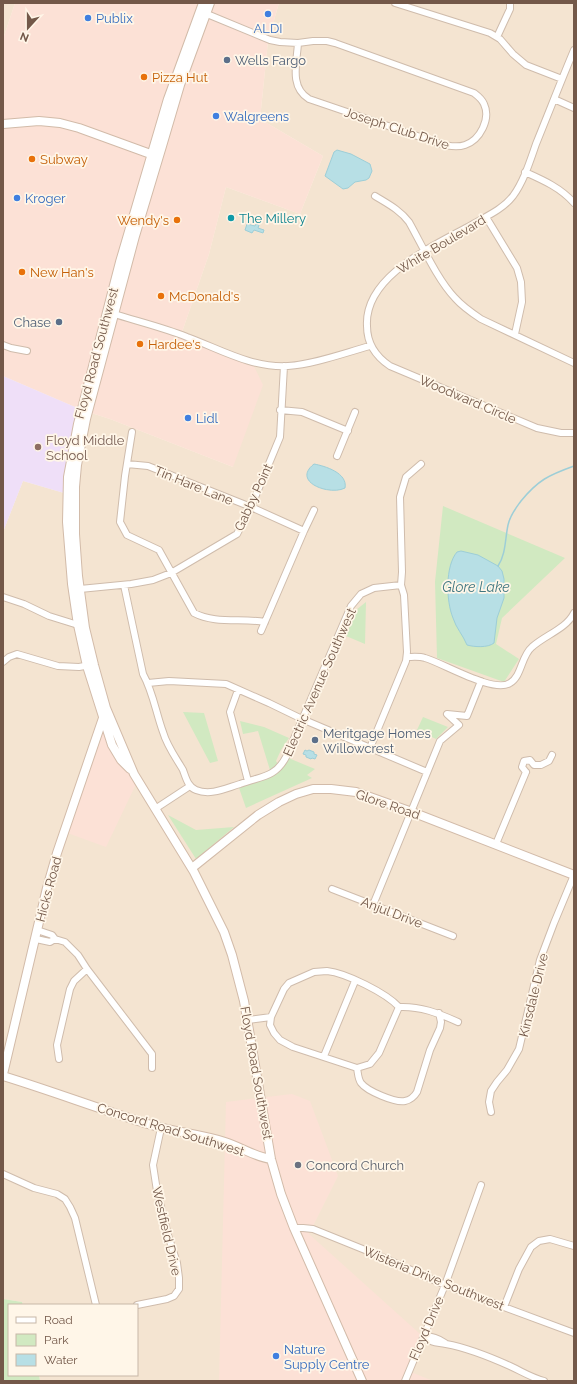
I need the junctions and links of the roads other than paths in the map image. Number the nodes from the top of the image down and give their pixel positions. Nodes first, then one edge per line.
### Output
1 (203, 3) edge
2 (210, 3) edge
3 (395, 3) edge
4 (510, 3) edge
5 (206, 14) junction
6 (498, 37) junction
7 (298, 43) junction
8 (574, 50) edge
9 (562, 79) junction
10 (554, 99) junction
11 (574, 108) edge
12 (3, 124) edge
13 (155, 155) junction
14 (525, 172) junction
15 (375, 196) dead end
16 (574, 203) edge
17 (486, 217) junction
18 (425, 251) junction
19 (111, 313) junction
20 (515, 334) junction
21 (3, 345) edge
22 (370, 346) junction
23 (27, 351) dead end
24 (574, 363) edge
25 (284, 366) junction
26 (280, 410) junction
27 (355, 412) dead end
28 (348, 431) junction
29 (132, 432) dead end
30 (574, 433) edge
31 (337, 456) dead end
32 (127, 464) junction
33 (421, 464) dead end
34 (251, 507) junction
35 (314, 510) dead end
36 (304, 531) junction
37 (171, 573) junction
38 (124, 585) junction
39 (401, 585) junction
40 (80, 589) junction
41 (3, 597) edge
42 (574, 613) edge
43 (265, 622) junction
44 (78, 625) junction
45 (261, 630) dead end
46 (407, 657) junction
47 (3, 662) edge
48 (90, 665) junction
49 (481, 682) junction
50 (148, 683) junction
51 (93, 688) junction
52 (238, 690) junction
53 (106, 708) junction
54 (103, 718) junction
55 (302, 719) junction
56 (95, 740) junction
57 (112, 745) junction
58 (370, 748) junction
59 (552, 755) dead end
60 (89, 759) junction
61 (534, 765) junction
62 (427, 772) junction
63 (526, 772) junction
64 (134, 774) junction
65 (248, 781) junction
66 (190, 786) junction
67 (155, 809) junction
68 (412, 812) junction
69 (496, 844) junction
70 (192, 868) junction
71 (574, 875) edge
72 (332, 889) dead end
73 (373, 905) junction
74 (37, 930) junction
75 (453, 936) dead end
76 (36, 939) junction
77 (55, 939) junction
78 (87, 969) junction
79 (355, 981) junction
80 (399, 1007) junction
81 (439, 1013) junction
82 (271, 1017) junction
83 (248, 1020) junction
84 (458, 1022) dead end
85 (324, 1056) junction
86 (59, 1060) dead end
87 (152, 1068) dead end
88 (356, 1068) junction
89 (3, 1075) edge
90 (491, 1112) dead end
91 (161, 1128) junction
92 (271, 1159) junction
93 (3, 1174) edge
94 (480, 1185) dead end
95 (294, 1228) junction
96 (574, 1246) edge
97 (445, 1285) junction
98 (96, 1304) edge
99 (138, 1305) edge
100 (504, 1307) junction
101 (574, 1333) edge
102 (424, 1336) junction
103 (362, 1381) edge
104 (405, 1381) edge
105 (544, 1381) edge

1 - 13 main road, Floyd Road Southwest
2 - 5 main road, Floyd Road Southwest
3 - 6 street
4 - 6 street
5 - 7 street, Joseph Club Drive
5 - 13 main road, Floyd Road Southwest
6 - 9 street
7 - 7 street, Joseph Club Drive
8 - 9 street, White Boulevard
9 - 10 street, White Boulevard
10 - 11 street
10 - 14 street, White Boulevard
12 - 13 main road
13 - 19 main road, Floyd Road Southwest
14 - 16 street
14 - 17 street, White Boulevard
15 - 18 street
17 - 18 street, White Boulevard
17 - 20 street
18 - 20 street
18 - 22 street, White Boulevard
19 - 25 street
19 - 40 main road, Floyd Road Southwest
19 - 44 main road, Floyd Road Southwest
20 - 24 street
21 - 23 street
22 - 25 street
22 - 30 street, Woodward Circle
25 - 26 street, Gabby Point
26 - 28 street
26 - 34 street, Gabby Point
27 - 28 street
28 - 31 street
29 - 32 street
32 - 34 street, Tin Hare Lane
32 - 37 street
33 - 39 street
34 - 36 street, Tin Hare Lane
34 - 37 street, Gabby Point
35 - 36 street
36 - 43 street
37 - 38 street, Gabby Point
37 - 43 street
38 - 40 street, Gabby Point
38 - 50 street
39 - 46 street
39 - 55 street, Electric Avenue Southwest
40 - 48 main road, Floyd Road Southwest
41 - 44 street
42 - 49 street
43 - 45 street
44 - 48 main road, Floyd Road Southwest
46 - 49 street
46 - 58 street
47 - 48 street
48 - 51 main road, Floyd Road Southwest
48 - 53 main road, Floyd Road Southwest
49 - 62 street
50 - 52 street
50 - 66 street
51 - 54 main road, Floyd Road Southwest
51 - 56 main road
52 - 55 street
52 - 65 street
53 - 54 main road, Hicks Road
53 - 64 main road, Floyd Road Southwest
54 - 56 main road, Hicks Road
54 - 57 main road, Floyd Road Southwest
55 - 58 street
55 - 65 street, Electric Avenue Southwest
56 - 60 main road, Hicks Road
57 - 60 main road
57 - 64 main road, Floyd Road Southwest
58 - 62 street
59 - 61 street
60 - 74 main road, Hicks Road
61 - 63 street
61 - 63 street
62 - 68 street
63 - 69 street
64 - 67 main road, Floyd Road Southwest
65 - 66 street, Electric Avenue Southwest
66 - 67 street
67 - 70 main road, Floyd Road Southwest
68 - 69 main road, Glore Road
68 - 70 main road, Glore Road
68 - 73 street
69 - 71 main road, Glore Road
70 - 83 main road, Floyd Road Southwest
71 - 90 street, Kinsdale Drive
72 - 73 street, Anjul Drive
73 - 75 street, Anjul Drive
74 - 76 main road, Hicks Road
74 - 77 street
76 - 77 street
76 - 89 main road, Hicks Road
77 - 78 street
78 - 86 street
78 - 87 street
79 - 80 street
79 - 82 street
79 - 85 street
80 - 81 street
80 - 88 street
81 - 84 street
81 - 88 street
82 - 83 street
82 - 85 street
83 - 92 main road, Floyd Road Southwest
85 - 88 street
89 - 91 main road, Concord Road Southwest
91 - 92 main road, Concord Road Southwest
91 - 99 street, Westfield Drive
92 - 95 main road, Floyd Road Southwest
93 - 98 street
94 - 97 street, Floyd Drive
95 - 97 street, Wisteria Drive Southwest
95 - 103 main road, Floyd Road Southwest
96 - 100 street
97 - 100 street, Wisteria Drive Southwest
97 - 102 street, Floyd Drive
100 - 101 street, Wisteria Drive Southwest
102 - 104 street, Floyd Drive
102 - 105 street

